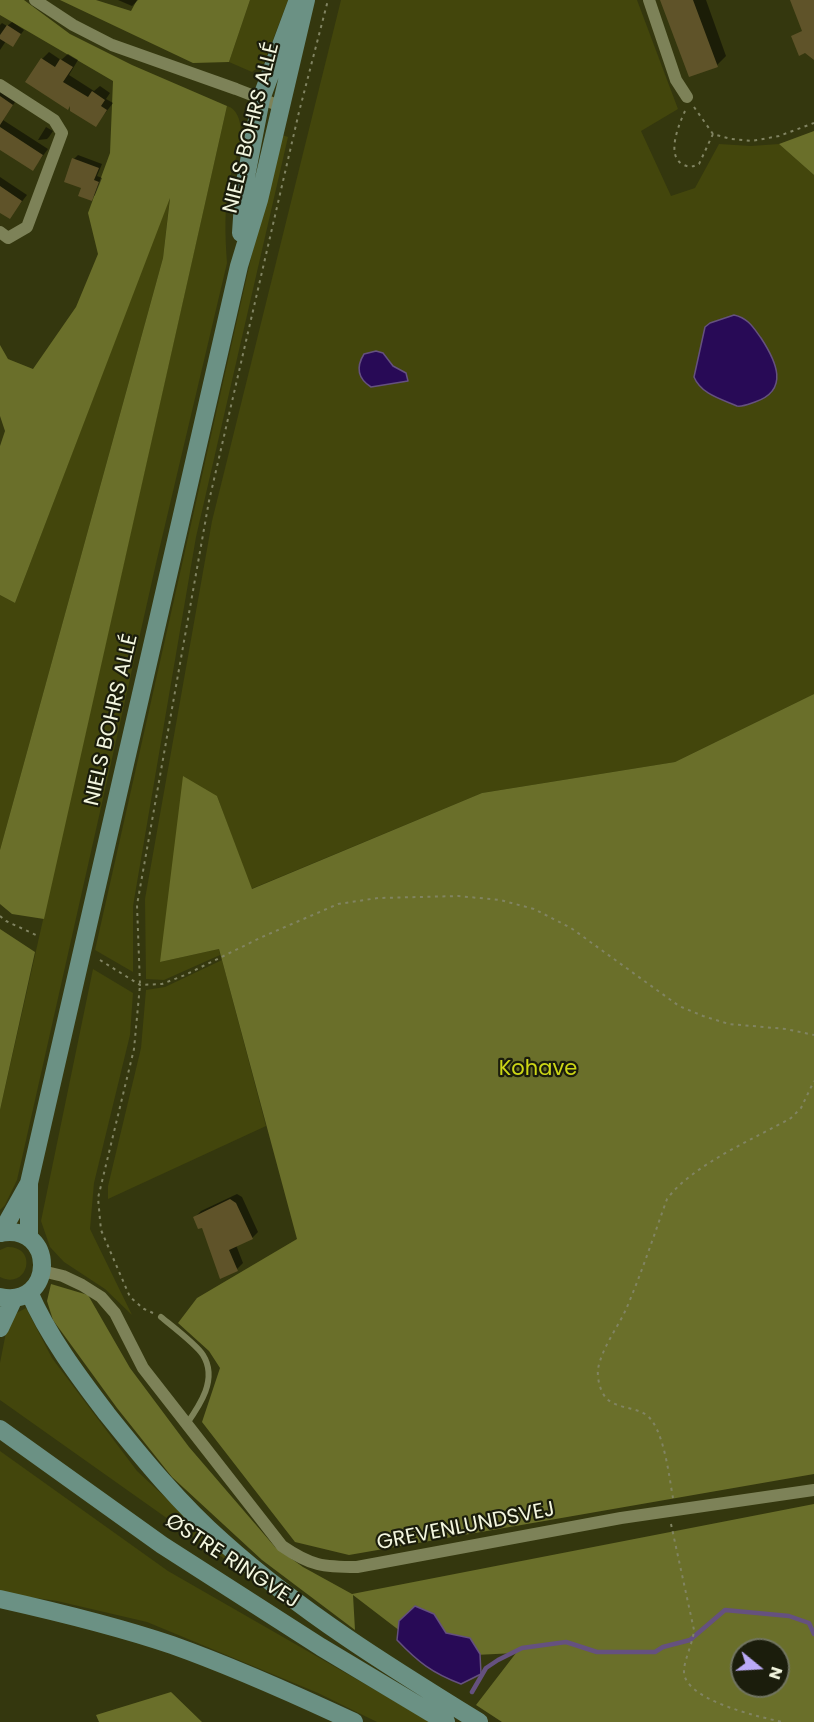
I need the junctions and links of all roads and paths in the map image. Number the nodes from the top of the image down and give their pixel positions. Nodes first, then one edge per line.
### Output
1 (35, 0) edge
2 (297, 0) edge
3 (306, 0) edge
4 (328, 0) edge
5 (649, 0) edge
6 (0, 85) edge
7 (261, 99) junction
8 (688, 99) junction
9 (280, 106) junction
10 (814, 123) edge
11 (713, 134) junction
12 (0, 232) edge
13 (239, 266) junction
14 (0, 916) edge
15 (36, 935) dead end
16 (100, 960) dead end
17 (140, 985) junction
18 (814, 1035) edge
19 (814, 1081) edge
20 (29, 1183) junction
21 (0, 1233) edge
22 (29, 1238) junction
23 (42, 1271) junction
24 (14, 1295) edge
25 (161, 1317) joint
26 (0, 1328) edge
27 (186, 1425) junction
28 (0, 1429) edge
29 (814, 1490) edge
30 (672, 1511) junction
31 (0, 1599) edge
32 (354, 1722) edge
33 (446, 1722) edge
34 (479, 1722) edge
35 (782, 1722) edge

1 - 7 street
2 - 7 street, NIELS BOHRS ALLÉ
3 - 9 street, NIELS BOHRS ALLÉ
4 - 17 path
5 - 8 street
6 - 12 street
7 - 9 street
7 - 13 street, NIELS BOHRS ALLÉ
8 - 11 path
8 - 11 path
9 - 13 street, NIELS BOHRS ALLÉ
10 - 11 path
13 - 20 street, NIELS BOHRS ALLÉ
14 - 15 path
16 - 17 path
17 - 18 path
17 - 25 path
19 - 30 path
20 - 21 street, NIELS BOHRS ALLÉ
20 - 22 street, NIELS BOHRS ALLÉ
21 - 22 street
22 - 23 street
23 - 24 street
23 - 27 street, GREVENLUNDSVEJ
24 - 26 street
24 - 34 street
25 - 27 lane
27 - 30 street, GREVENLUNDSVEJ
28 - 33 street, ØSTRE RINGVEJ
29 - 30 street, GREVENLUNDSVEJ
30 - 35 path
31 - 32 street

